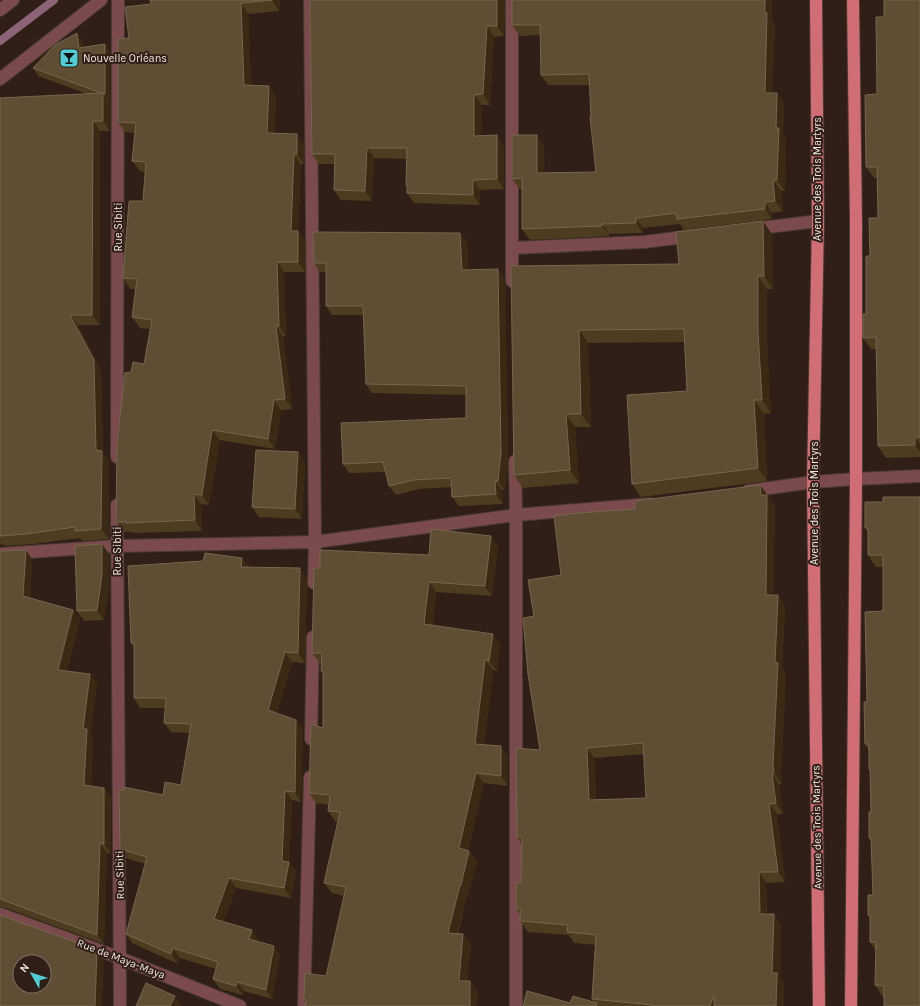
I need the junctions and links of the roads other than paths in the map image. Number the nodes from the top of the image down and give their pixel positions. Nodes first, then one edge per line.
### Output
1 (13, 0) edge
2 (100, 0) edge
3 (118, 0) edge
4 (310, 0) edge
5 (512, 0) edge
6 (816, 0) edge
7 (853, 0) edge
8 (0, 10) edge
9 (0, 79) edge
10 (818, 221) junction
11 (739, 230) edge
12 (707, 234) edge
13 (512, 248) junction
14 (513, 296) edge
15 (515, 452) edge
16 (117, 468) edge
17 (920, 476) edge
18 (856, 479) junction
19 (814, 482) junction
20 (117, 491) edge
21 (735, 493) edge
22 (664, 502) edge
23 (516, 515) junction
24 (315, 542) junction
25 (116, 546) junction
26 (0, 554) edge
27 (314, 597) edge
28 (313, 628) edge
29 (0, 914) edge
30 (120, 958) junction
31 (120, 1006) edge
32 (240, 1006) edge
33 (304, 1006) edge
34 (516, 1006) edge
35 (819, 1006) edge
36 (851, 1006) edge

1 - 8 street
2 - 9 street
3 - 16 street, Rue Sibiti
4 - 24 street
5 - 13 street
6 - 10 main road, Avenue des Trois Martyrs
7 - 18 main road
10 - 11 street
10 - 19 main road, Avenue des Trois Martyrs
12 - 13 street
13 - 14 street
15 - 23 street
17 - 18 street
18 - 19 street
18 - 36 main road
19 - 21 street
19 - 35 main road, Avenue des Trois Martyrs
20 - 25 street, Rue Sibiti
22 - 23 street
23 - 24 street
23 - 34 street
24 - 25 street
24 - 27 street
25 - 26 street
25 - 30 street, Rue Sibiti
28 - 33 street
29 - 30 street, Rue de Maya-Maya
30 - 31 street, Rue Sibiti
30 - 32 street, Rue de Maya-Maya

